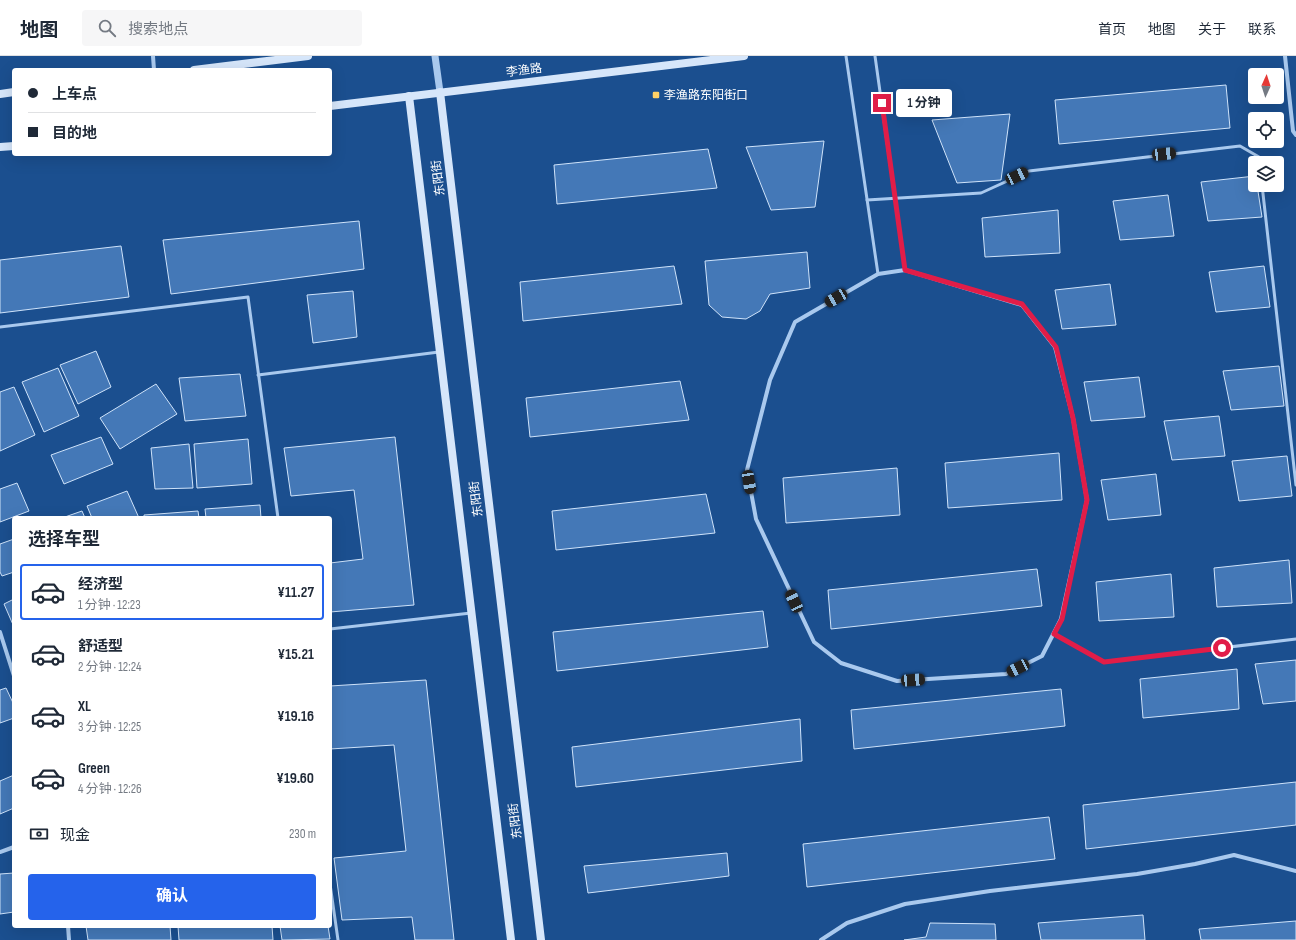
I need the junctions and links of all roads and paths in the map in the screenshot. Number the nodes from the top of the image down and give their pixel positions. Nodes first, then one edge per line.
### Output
1 (153, 56) edge
2 (308, 56) edge
3 (435, 56) edge
4 (744, 56) edge
5 (846, 56) edge
6 (875, 56) edge
7 (1285, 56) edge
8 (154, 68) edge
9 (210, 68) edge
10 (12, 92) edge
11 (440, 92) junction
12 (0, 94) edge
13 (410, 96) junction
14 (332, 106) edge
15 (1296, 135) edge
16 (12, 146) edge
17 (0, 147) edge
18 (1257, 156) edge
19 (1263, 192) edge
20 (896, 198) junction
21 (867, 200) junction
22 (905, 270) junction
23 (878, 274) junction
24 (0, 327) edge
25 (440, 352) junction
26 (258, 375) junction
27 (1296, 485) edge
28 (278, 516) edge
29 (471, 613) junction
30 (332, 629) edge
31 (0, 632) edge
32 (1054, 634) junction
33 (1296, 639) edge
34 (12, 670) edge
35 (12, 848) edge
36 (0, 852) edge
37 (1296, 871) edge
38 (332, 898) edge
39 (68, 928) edge
40 (69, 940) edge
41 (338, 940) edge
42 (511, 940) edge
43 (541, 940) edge
44 (821, 940) edge

1 - 8 street
2 - 9 main road
3 - 11 street, 东阳街
4 - 11 main road, 李渔路
5 - 21 lane
6 - 20 lane
7 - 15 street
10 - 12 main road
11 - 13 main road, 李渔路
11 - 43 main road, 东阳街
13 - 14 main road, 李渔路
13 - 25 main road, 东阳街
16 - 17 main road
18 - 20 lane
19 - 27 lane
20 - 21 lane
20 - 22 lane
21 - 23 lane
22 - 23 street
22 - 32 street
23 - 32 street
24 - 26 lane
25 - 26 lane
25 - 29 main road, 东阳街
26 - 28 lane
29 - 30 lane
29 - 42 main road, 东阳街
31 - 34 street
32 - 33 lane
35 - 36 street
37 - 44 street
38 - 41 lane
39 - 40 street

